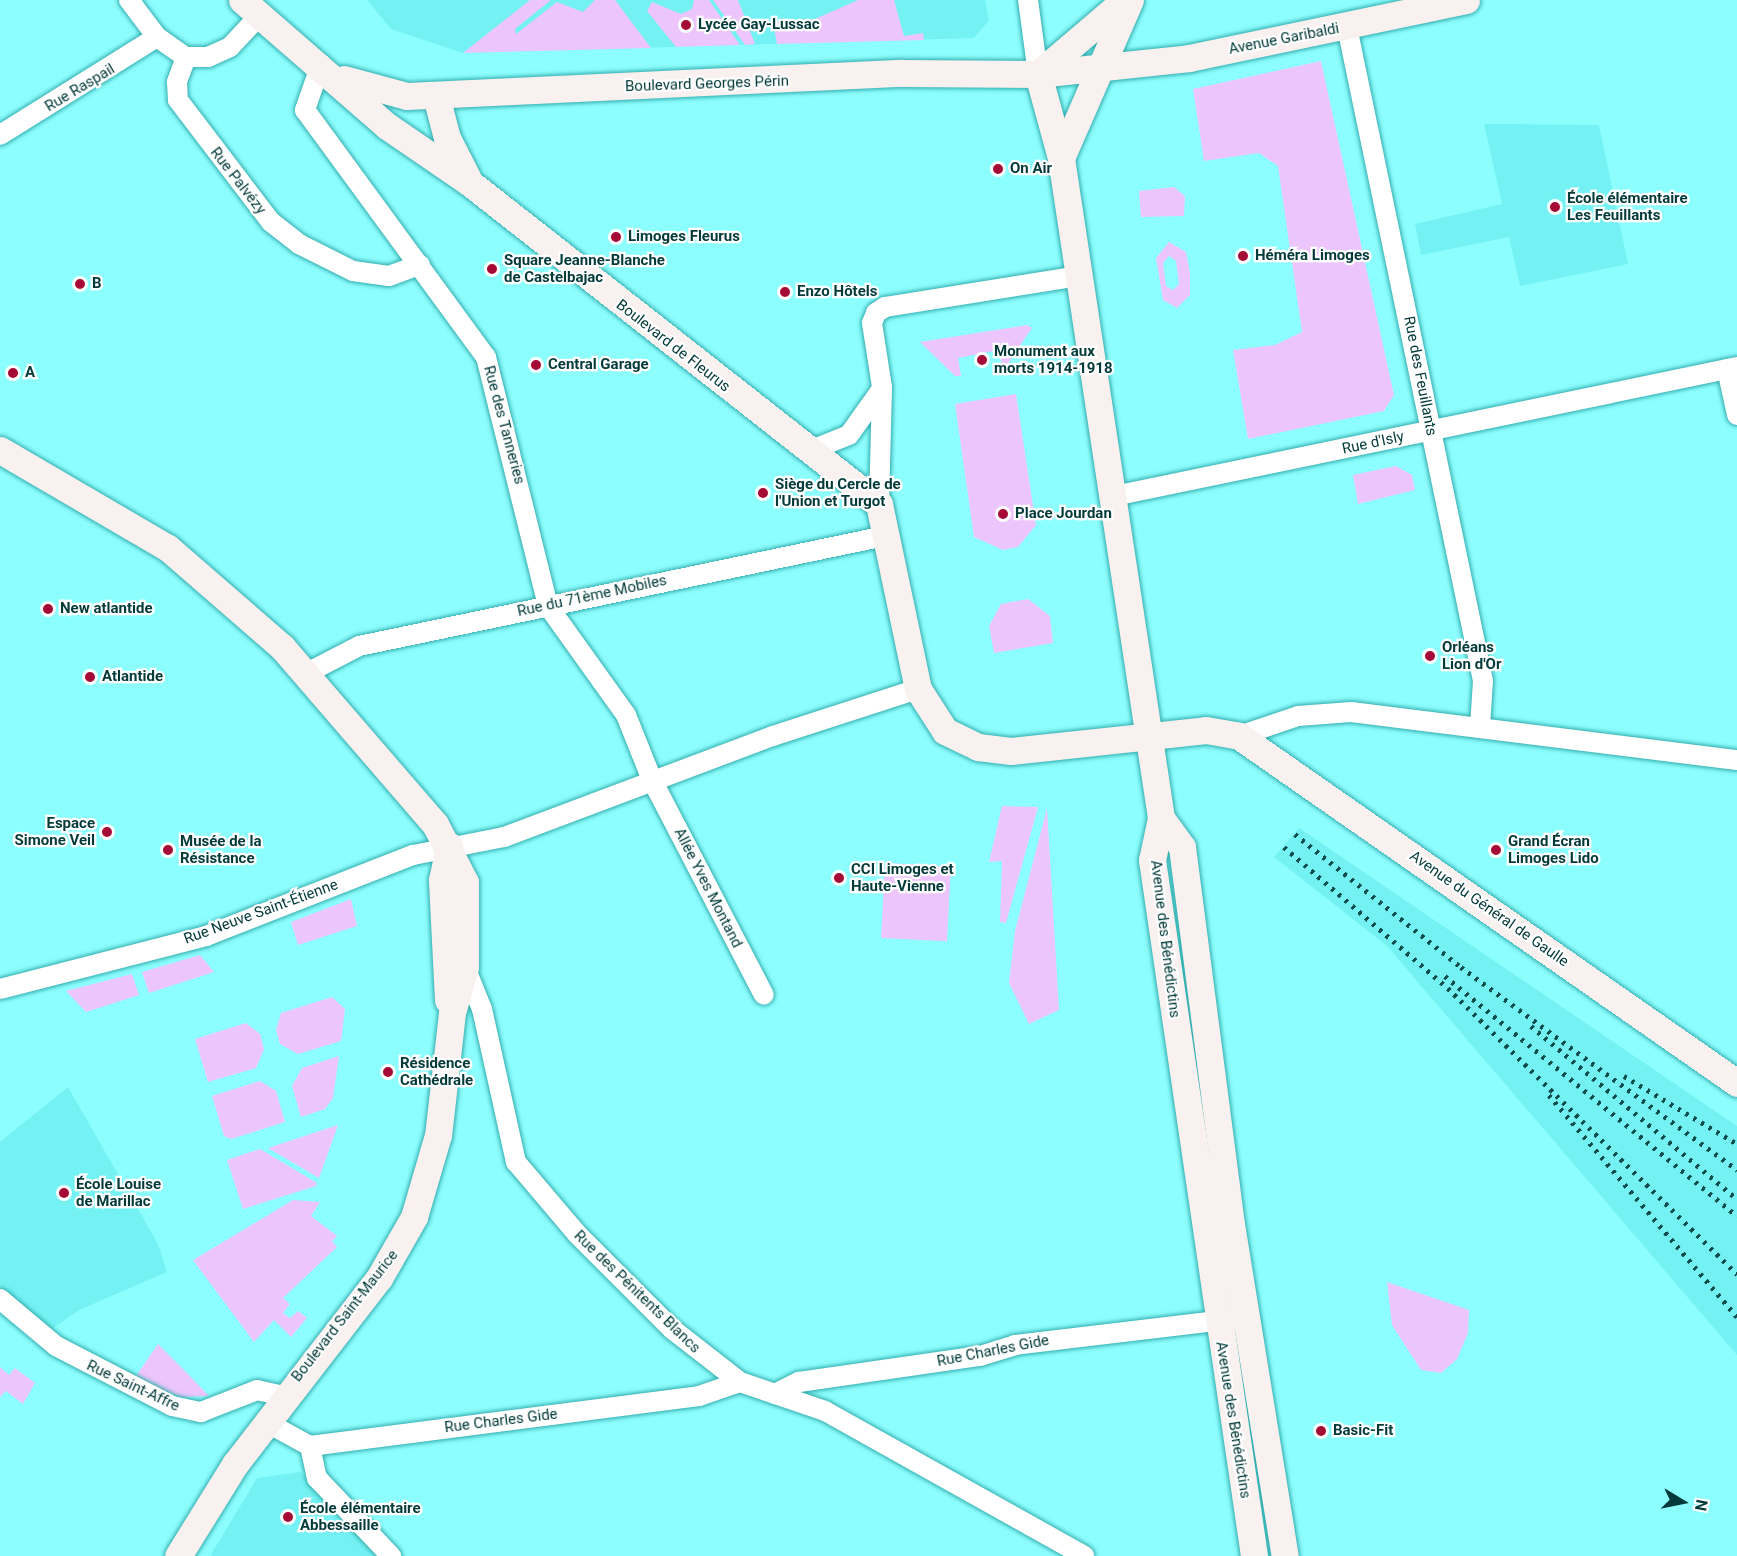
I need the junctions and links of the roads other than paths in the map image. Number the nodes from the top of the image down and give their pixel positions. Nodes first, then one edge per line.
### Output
1 (129, 0) edge
2 (1028, 0) edge
3 (1125, 0) edge
4 (1130, 0) edge
5 (1466, 0) edge
6 (251, 8) edge
7 (1347, 27) junction
8 (157, 37) junction
9 (186, 57) junction
10 (321, 64) junction
11 (1101, 66) junction
12 (1038, 74) junction
13 (436, 96) junction
14 (0, 135) edge
15 (1061, 158) junction
16 (470, 183) junction
17 (420, 266) junction
18 (1078, 276) junction
19 (1732, 368) edge
20 (882, 387) junction
21 (1737, 415) edge
22 (1431, 431) junction
23 (0, 450) edge
24 (809, 451) junction
25 (1114, 495) junction
26 (879, 504) junction
27 (885, 536) junction
28 (548, 606) junction
29 (304, 674) junction
30 (918, 689) junction
31 (1480, 726) junction
32 (1147, 736) junction
33 (1239, 736) junction
34 (1737, 760) edge
35 (652, 780) junction
36 (1161, 818) junction
37 (449, 846) junction
38 (442, 880) junction
39 (465, 967) junction
40 (0, 989) edge
41 (764, 995) dead end
42 (452, 1013) junction
43 (1737, 1083) edge
44 (0, 1299) edge
45 (1249, 1316) junction
46 (1217, 1320) junction
47 (740, 1382) junction
48 (775, 1394) junction
49 (282, 1396) junction
50 (266, 1422) junction
51 (310, 1446) junction
52 (178, 1556) edge
53 (391, 1556) edge
54 (1084, 1556) edge
55 (1254, 1556) edge
56 (1285, 1556) edge

1 - 8 street
2 - 12 street
3 - 12 main road
4 - 11 main road
5 - 7 main road, Avenue Garibaldi
6 - 9 street
6 - 10 main road
7 - 11 main road, Avenue Garibaldi
7 - 22 street, Rue des Feuillants
8 - 9 street
8 - 14 street, Rue Raspail
9 - 17 street, Rue Palvézy
10 - 13 main road, Boulevard Georges Périn
10 - 16 main road, Boulevard de Fleurus
10 - 17 street, Rue des Tanneries
11 - 12 main road, Boulevard Georges Périn
11 - 15 main road
12 - 13 main road, Boulevard Georges Périn
12 - 15 main road
13 - 16 main road, Boulevard de Fleurus
15 - 18 main road
16 - 24 main road, Boulevard de Fleurus
17 - 28 street, Rue des Tanneries
18 - 20 street
18 - 25 main road
19 - 21 street
19 - 22 street, Rue d'Isly
20 - 24 street
20 - 26 street
22 - 25 street, Rue d'Isly
22 - 31 street, Rue des Feuillants
23 - 29 main road
24 - 26 main road, Boulevard de Fleurus
25 - 32 main road
26 - 27 main road
27 - 28 street, Rue du 71ème Mobiles
27 - 30 main road
28 - 29 street, Rue du 71ème Mobiles
28 - 35 street, Rue des Tanneries
29 - 37 main road
30 - 32 main road
30 - 35 street, Rue Neuve Saint-Étienne
31 - 33 street
31 - 34 street
32 - 33 main road
32 - 36 main road
33 - 43 main road, Avenue du Général de Gaulle
35 - 37 street, Rue Neuve Saint-Étienne
35 - 41 street, Allée Yves Montand
36 - 45 main road, Avenue des Bénédictins
36 - 46 main road, Avenue des Bénédictins
37 - 38 main road, Boulevard Saint-Maurice
37 - 39 main road, Boulevard Saint-Maurice
37 - 40 street, Rue Neuve Saint-Étienne
38 - 39 main road
38 - 42 main road, Boulevard Saint-Maurice
39 - 42 main road, Boulevard Saint-Maurice
39 - 47 street, Rue des Pénitents Blancs
42 - 49 main road, Boulevard Saint-Maurice
44 - 49 street, Rue Saint-Affre
45 - 46 street, Rue Charles Gide
45 - 56 main road, Avenue des Bénédictins
46 - 48 street, Rue Charles Gide
46 - 55 main road, Avenue des Bénédictins
47 - 48 street, Rue des Pénitents Blancs
47 - 51 street, Rue Charles Gide
48 - 54 street, Rue des Pénitents Blancs
49 - 50 main road, Boulevard Saint-Maurice
50 - 51 street
50 - 52 main road, Boulevard Saint-Maurice
51 - 53 street

